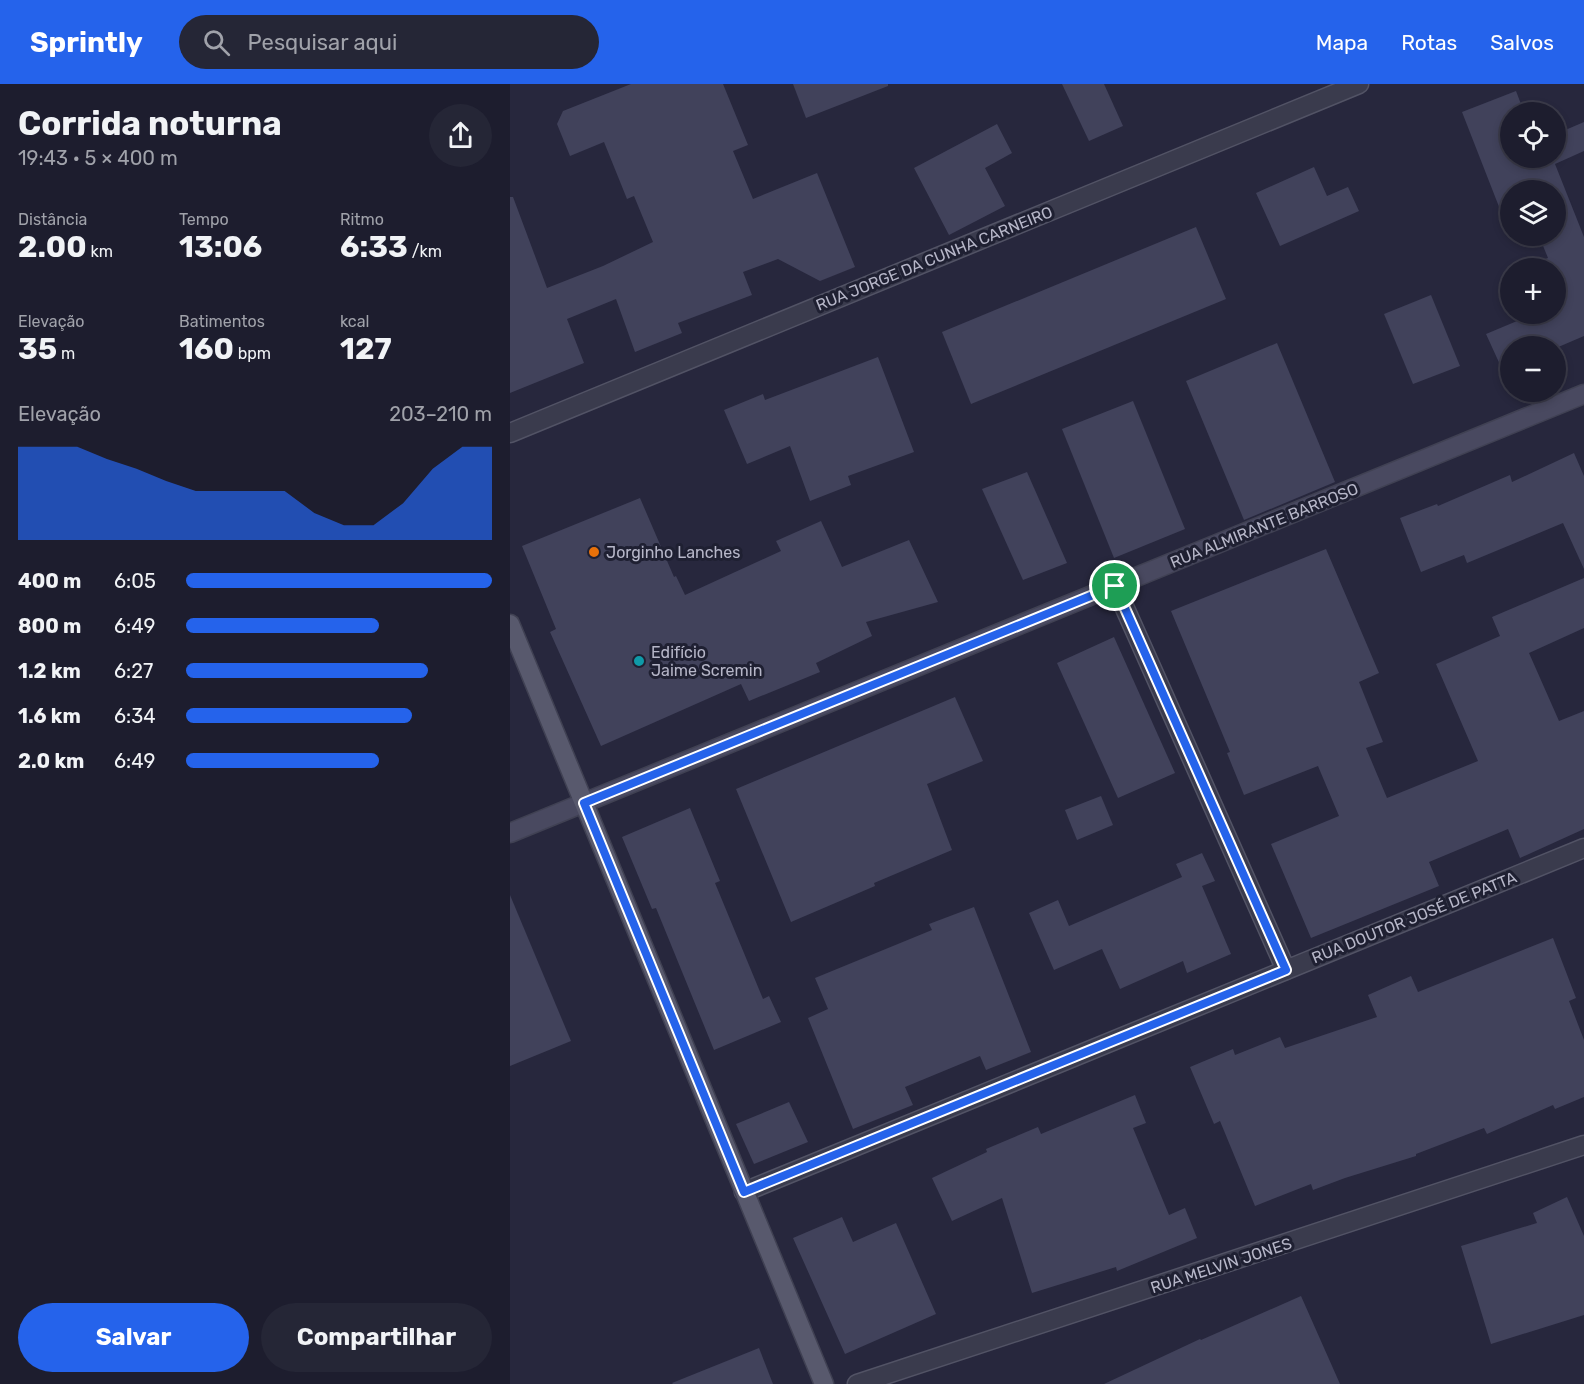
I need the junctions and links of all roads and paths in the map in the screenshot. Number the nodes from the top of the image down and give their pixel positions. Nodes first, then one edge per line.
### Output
1 (1359, 84) edge
2 (1584, 394) edge
3 (510, 432) edge
4 (1115, 586) junction
5 (510, 624) edge
6 (584, 803) junction
7 (510, 833) edge
8 (1584, 848) edge
9 (1286, 970) junction
10 (1584, 1145) edge
11 (744, 1192) junction
12 (824, 1384) edge
13 (858, 1384) edge

1 - 3 street, RUA JORGE DA CUNHA CARNEIRO
2 - 4 main road, RUA ALMIRANTE BARROSO
4 - 6 main road, RUA ALMIRANTE BARROSO
4 - 9 street
5 - 6 main road
6 - 7 main road, RUA ALMIRANTE BARROSO
6 - 11 main road
8 - 9 street, RUA DOUTOR JOSÉ DE PATTA
9 - 11 street, RUA DOUTOR JOSÉ DE PATTA
10 - 13 street, RUA MELVIN JONES
11 - 12 main road

